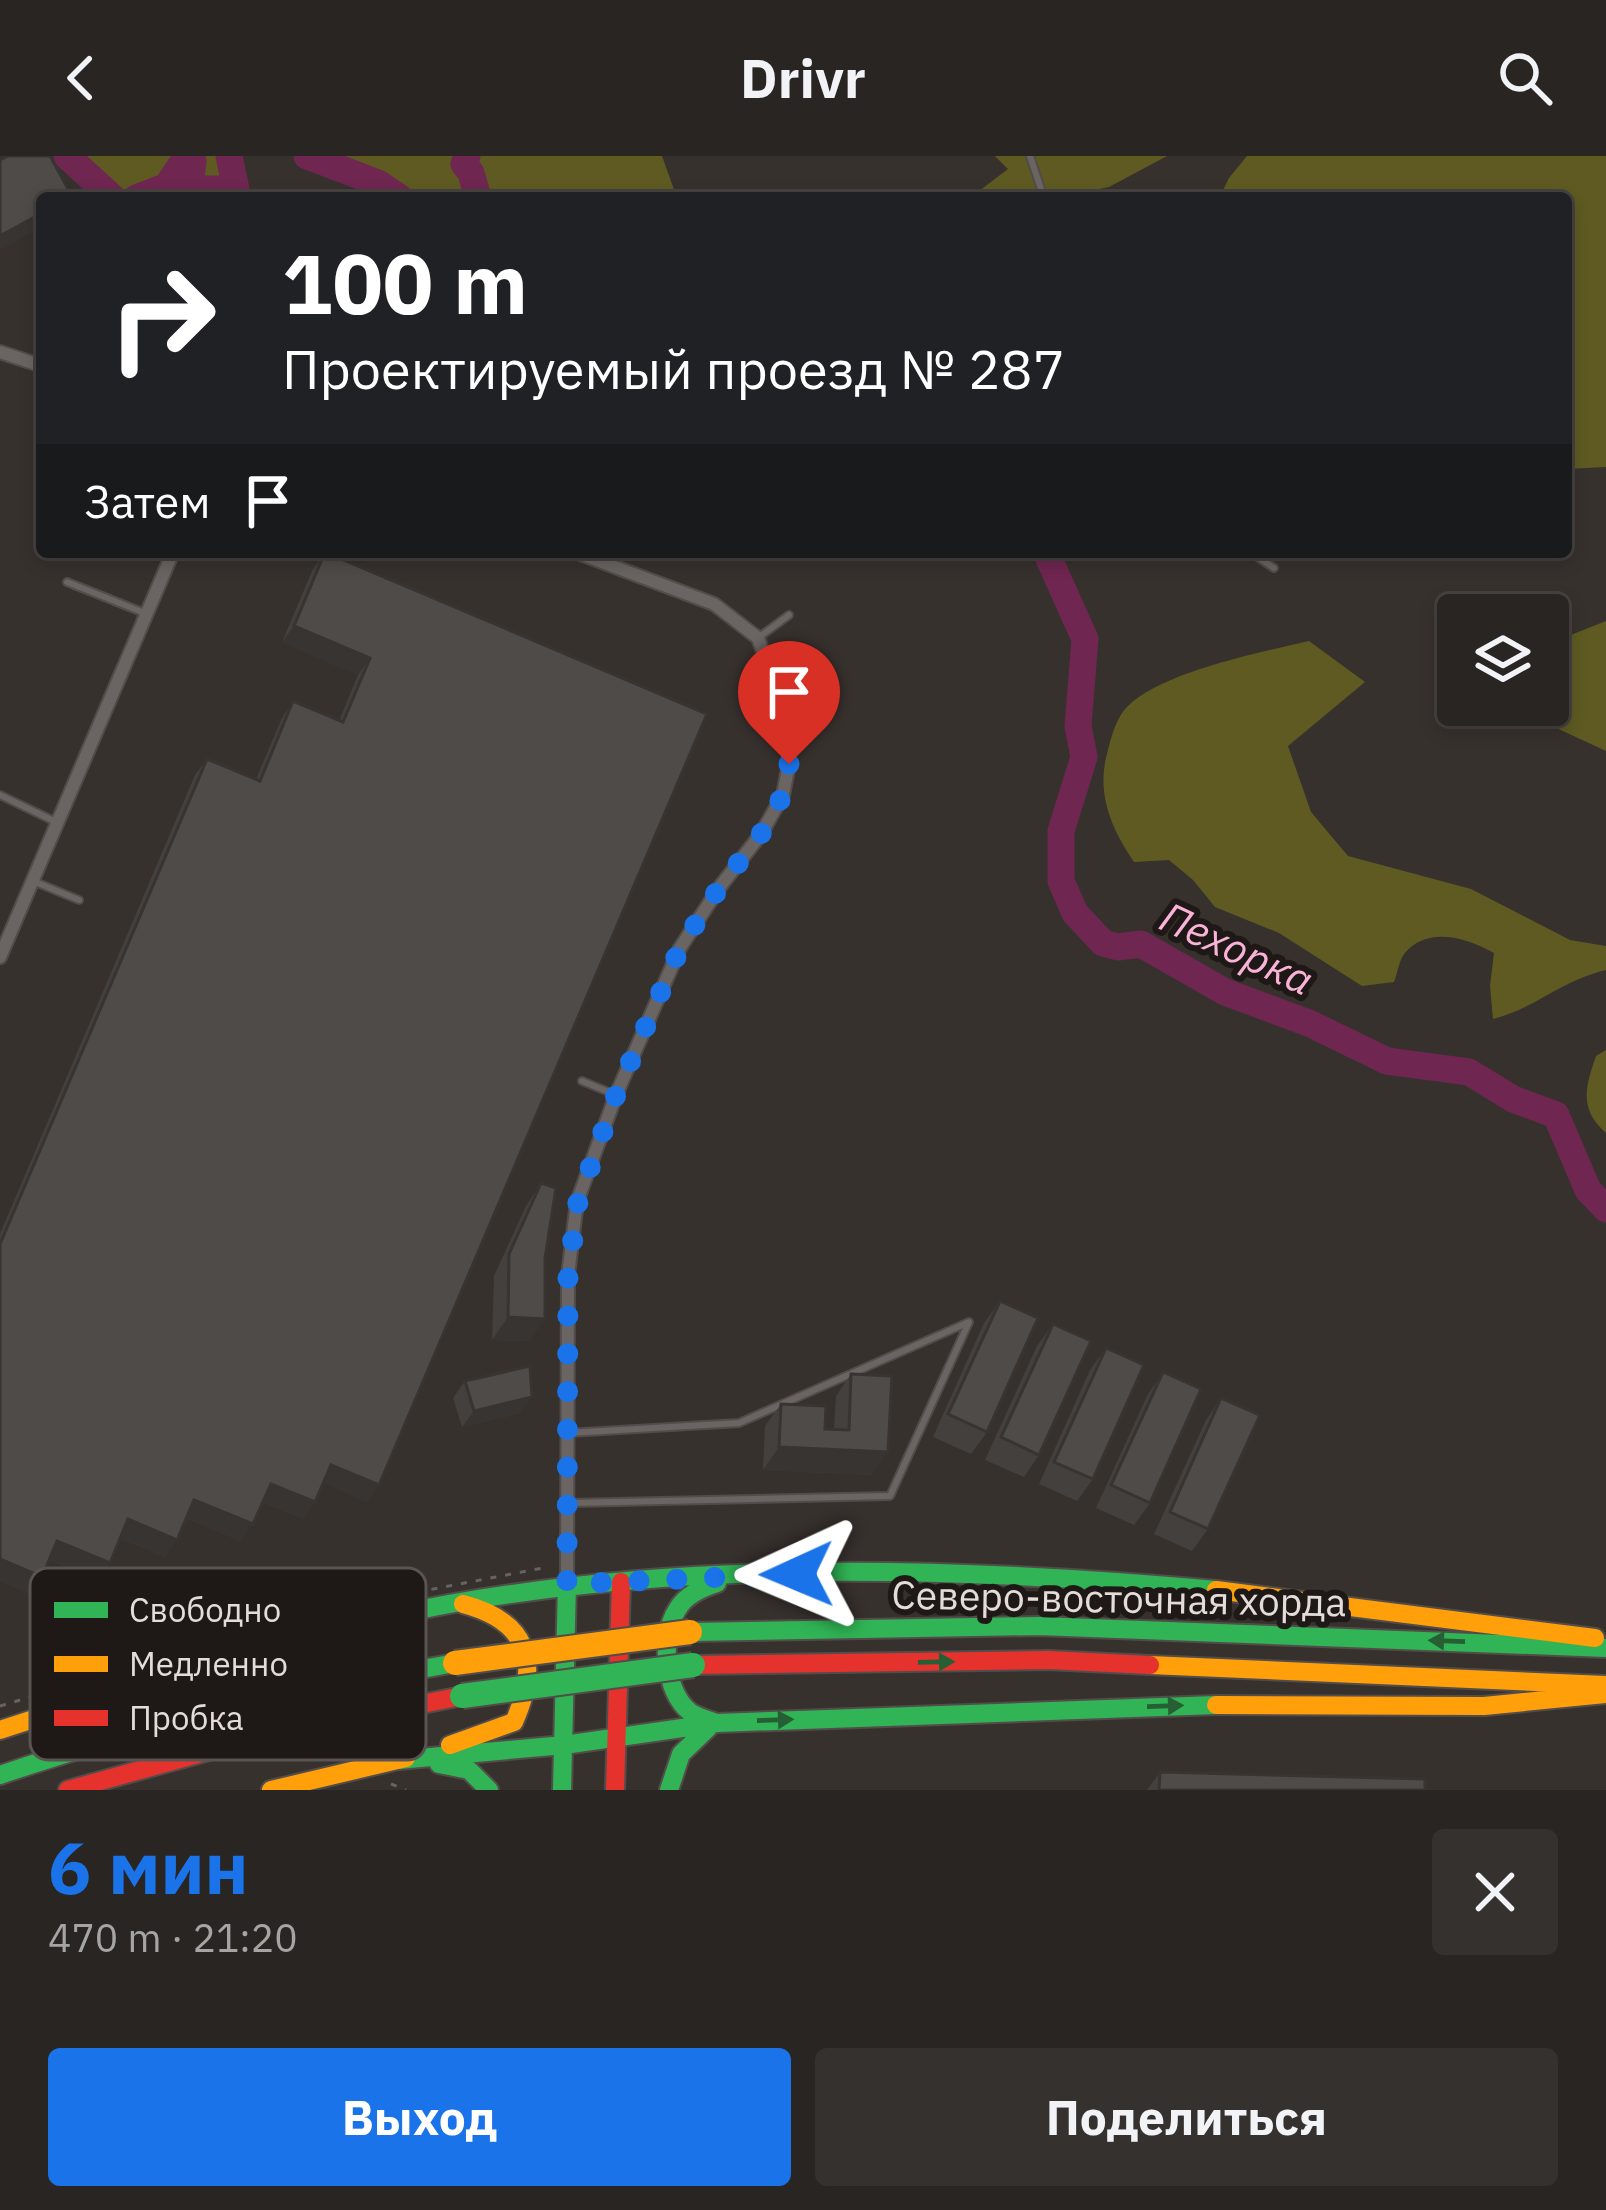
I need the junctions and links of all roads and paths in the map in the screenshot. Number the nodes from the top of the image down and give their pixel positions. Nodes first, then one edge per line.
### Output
1 (1030, 156) edge
2 (1042, 192) edge
3 (0, 352) edge
4 (36, 364) edge
5 (170, 558) edge
6 (590, 558) edge
7 (1259, 558) edge
8 (1274, 568) dead end
9 (68, 582) dead end
10 (147, 614) junction
11 (789, 615) dead end
12 (758, 638) junction
13 (0, 795) edge
14 (58, 823) junction
15 (33, 881) junction
16 (80, 900) dead end
17 (0, 957) edge
18 (582, 1081) dead end
19 (616, 1095) junction
20 (567, 1433) junction
21 (567, 1503) junction
22 (751, 1575) junction
23 (621, 1582) junction
24 (567, 1584) junction
25 (454, 1601) junction
26 (426, 1608) edge
27 (1606, 1644) edge
28 (426, 1668) edge
29 (1606, 1685) edge
30 (1606, 1694) edge
31 (426, 1703) edge
32 (30, 1720) edge
33 (717, 1723) junction
34 (0, 1730) edge
35 (617, 1737) junction
36 (564, 1745) junction
37 (426, 1759) edge
38 (48, 1760) edge
39 (170, 1760) edge
40 (424, 1760) edge
41 (394, 1772) junction
42 (0, 1775) edge
43 (68, 1790) edge
44 (271, 1790) edge
45 (406, 1790) edge
46 (489, 1790) edge
47 (562, 1790) edge
48 (615, 1790) edge
49 (669, 1790) edge

1 - 2 lane
3 - 4 street
5 - 10 street
6 - 12 street
7 - 8 lane
9 - 10 lane
10 - 14 street
11 - 12 lane
12 - 19 street
13 - 14 lane
14 - 15 street
15 - 16 lane
15 - 17 street
18 - 19 lane
19 - 20 street
20 - 21 street
20 - 21 lane
21 - 24 street
22 - 23 main road
22 - 27 main road
22 - 33 main road
23 - 24 main road
23 - 35 main road
24 - 25 main road
24 - 36 main road
25 - 26 main road
25 - 37 main road
27 -> 28 main road, Северо-восточная хорда, bridge
31 -> 29 main road, Северо-восточная хорда, bridge
33 -> 30 main road
32 - 34 main road
33 - 35 main road
33 - 49 main road
35 - 36 main road
35 - 48 main road
36 - 41 main road
36 - 47 main road
38 -> 42 main road, Северо-восточная хорда, bridge
43 -> 39 main road, Северо-восточная хорда, bridge
40 - 41 main road
41 - 44 main road
41 - 45 path
41 - 46 main road

